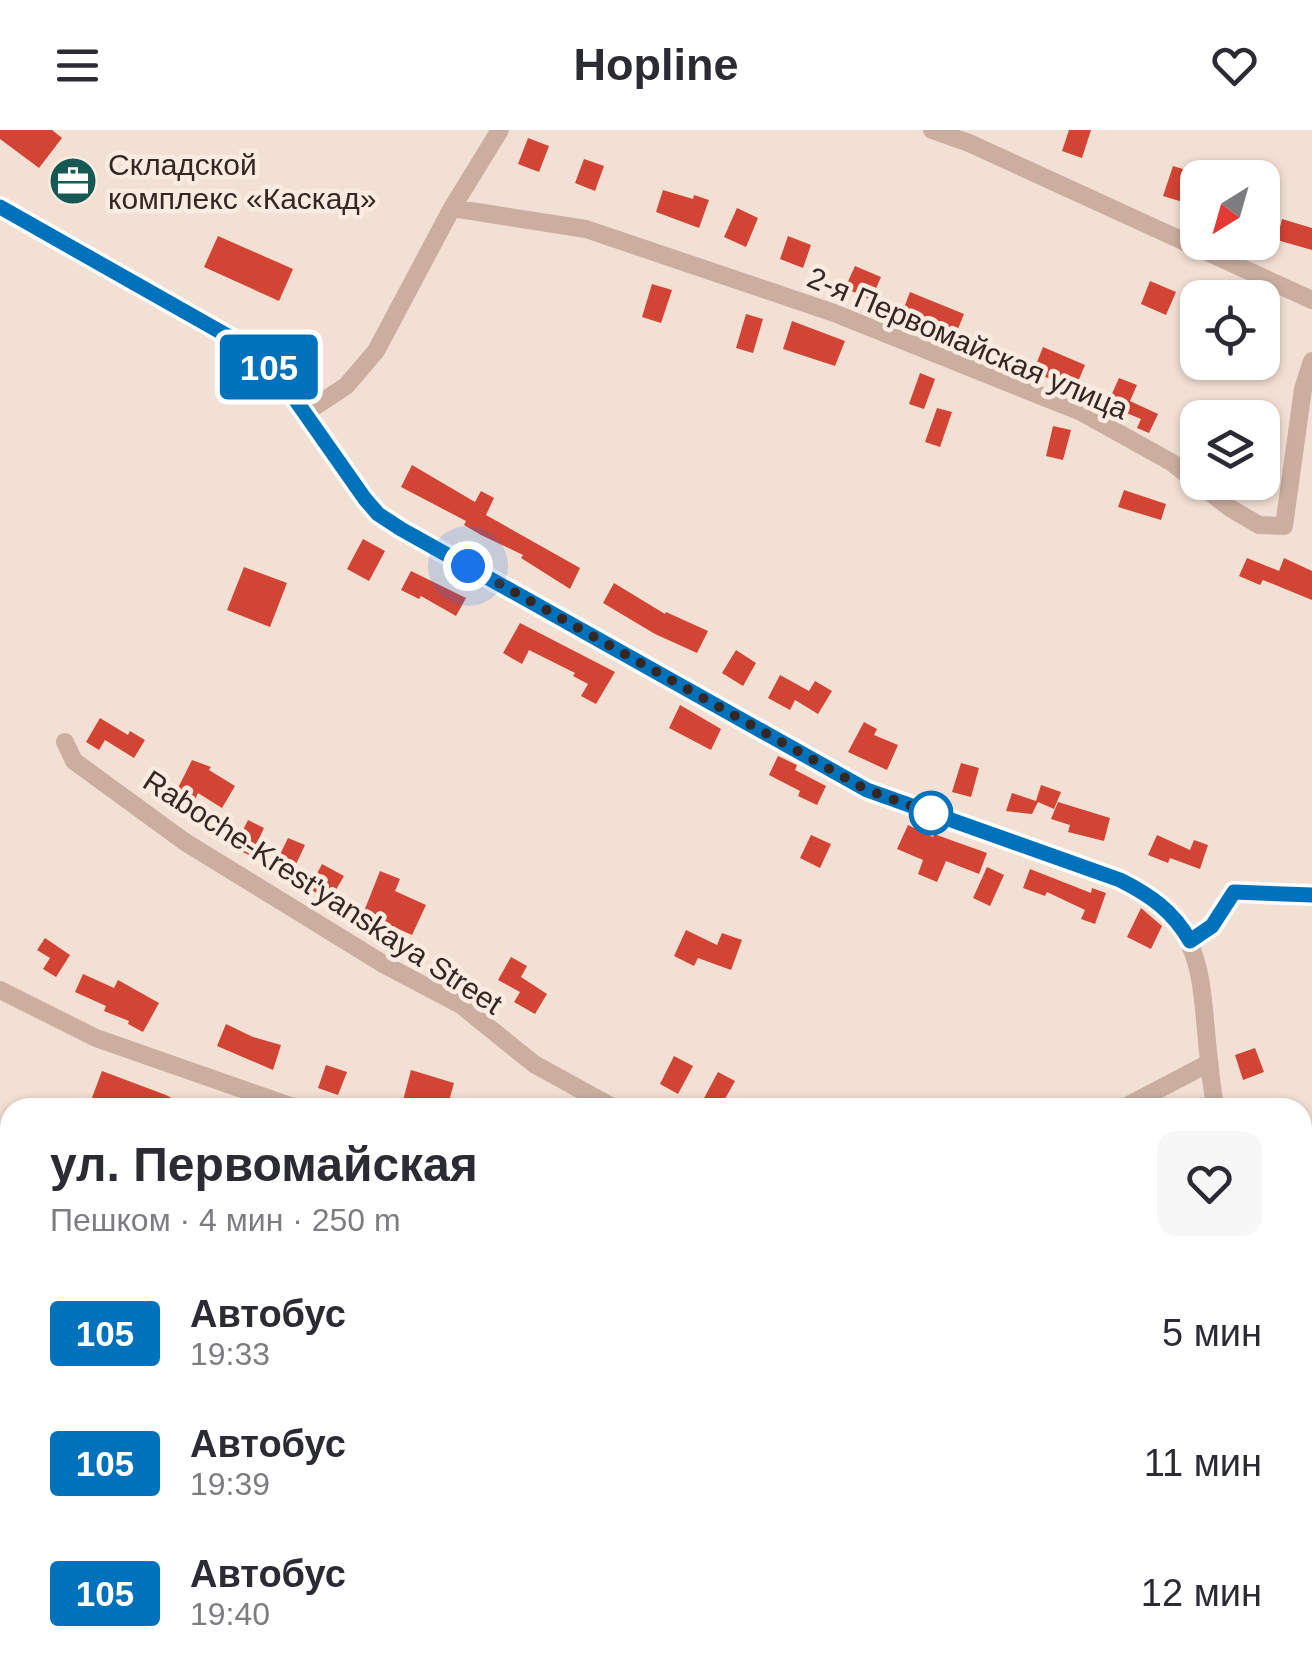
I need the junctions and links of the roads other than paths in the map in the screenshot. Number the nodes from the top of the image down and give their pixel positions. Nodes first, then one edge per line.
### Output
1 (500, 130) edge
2 (932, 130) edge
3 (0, 207) edge
4 (452, 208) junction
5 (1312, 300) edge
6 (1312, 362) edge
7 (305, 414) junction
8 (65, 742) dead end
9 (1312, 895) edge
10 (1190, 941) junction
11 (0, 990) edge
12 (1210, 1062) junction
13 (267, 1098) edge
14 (596, 1098) edge
15 (1142, 1098) edge
16 (1215, 1098) edge

1 - 4 street
2 - 5 street
3 - 7 street
4 - 6 street, 2-я Первомайская улица
4 - 7 street
7 - 10 street
8 - 14 street, Raboche-Krest'yanskaya Street
9 - 10 street
10 - 12 street
11 - 13 street
12 - 15 street
12 - 16 street

